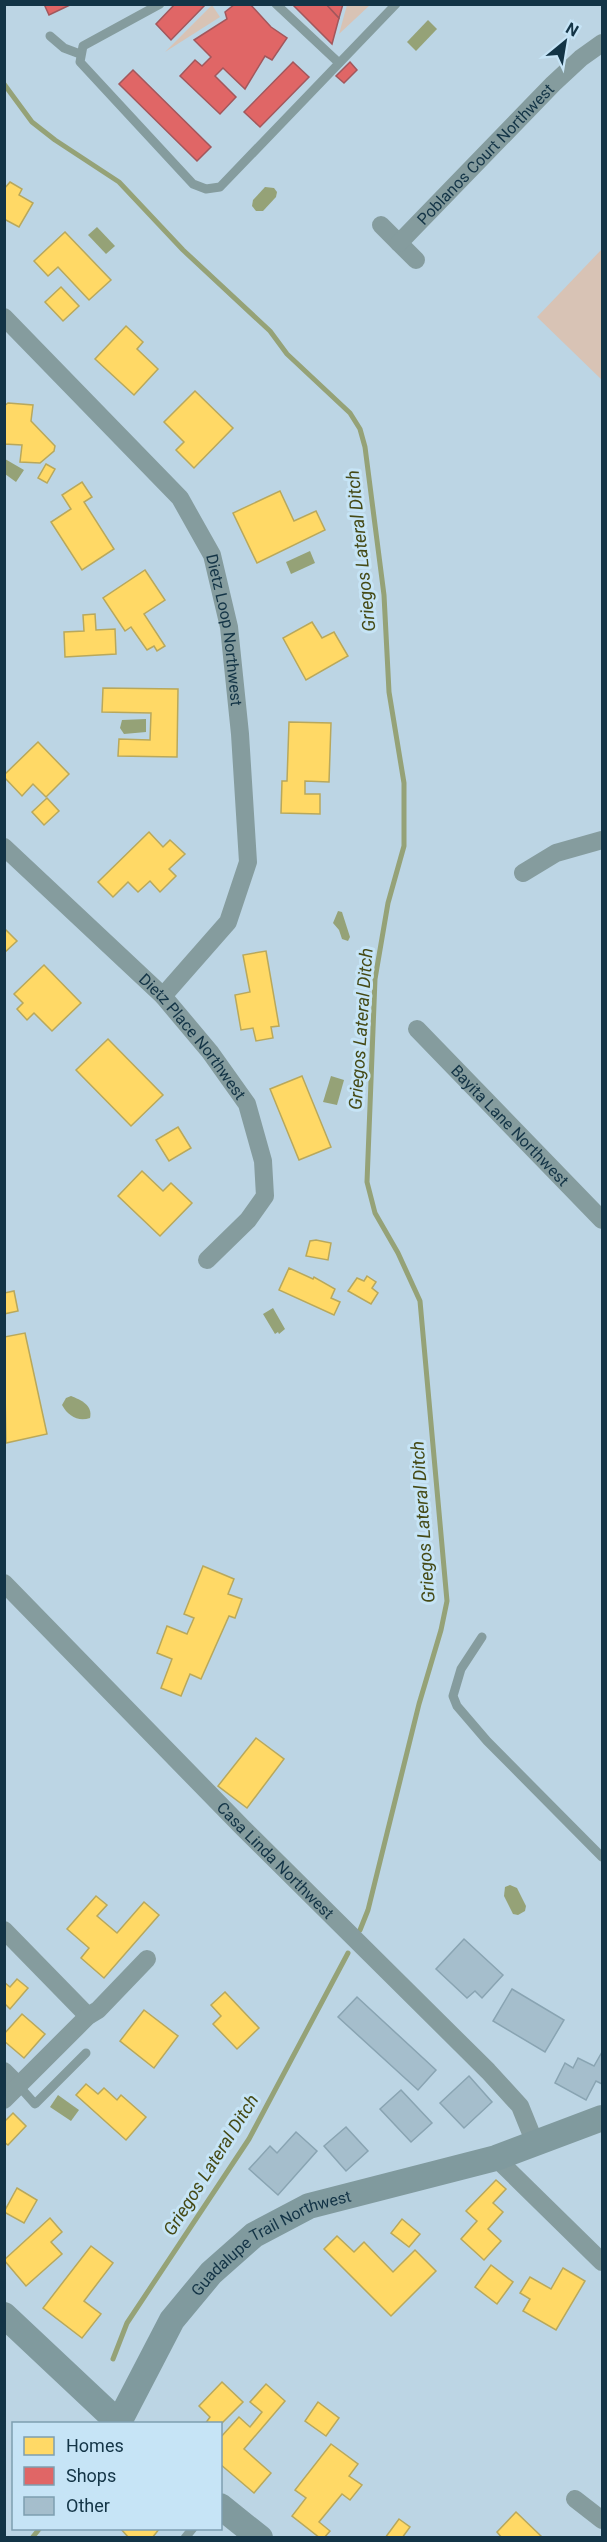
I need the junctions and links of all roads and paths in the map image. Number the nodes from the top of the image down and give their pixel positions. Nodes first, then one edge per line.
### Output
1 (160, 4) edge
2 (276, 4) edge
3 (396, 4) edge
4 (50, 36) dead end
5 (603, 44) edge
6 (80, 54) junction
7 (339, 63) junction
8 (381, 225) dead end
9 (399, 243) junction
10 (416, 260) dead end
11 (4, 317) edge
12 (603, 840) edge
13 (4, 847) edge
14 (523, 873) dead end
15 (163, 996) junction
16 (417, 1029) dead end
17 (603, 1220) edge
18 (207, 1260) dead end
19 (4, 1584) edge
20 (482, 1637) dead end
21 (603, 1857) edge
22 (4, 1930) edge
23 (147, 1959) dead end
24 (88, 2016) junction
25 (86, 2053) dead end
26 (4, 2071) edge
27 (18, 2085) junction
28 (4, 2100) edge
29 (603, 2118) edge
30 (535, 2143) junction
31 (496, 2158) junction
32 (603, 2262) edge
33 (9, 2327) edge
34 (119, 2422) edge
35 (121, 2422) edge
36 (575, 2499) dead end
37 (222, 2508) edge
38 (603, 2520) edge
39 (260, 2538) edge

1 - 6 lane
2 - 7 lane
3 - 7 lane
4 - 6 lane
5 - 9 street, Poblanos Court Northwest
6 - 7 lane
8 - 9 street
9 - 10 street
11 - 15 street, Dietz Loop Northwest
12 - 14 street
13 - 15 street, Dietz Place Northwest
15 - 18 street, Dietz Place Northwest
16 - 17 street, Bayita Lane Northwest
19 - 30 street, Casa Linda Northwest
20 - 21 lane
22 - 24 street
23 - 24 street
24 - 27 street
25 - 27 lane
26 - 27 street
27 - 28 street
29 - 30 street, Guadalupe Trail Northwest
30 - 31 street, Guadalupe Trail Northwest
31 - 32 street
31 - 35 street, Guadalupe Trail Northwest
33 - 34 street
36 - 38 street
37 - 39 street

